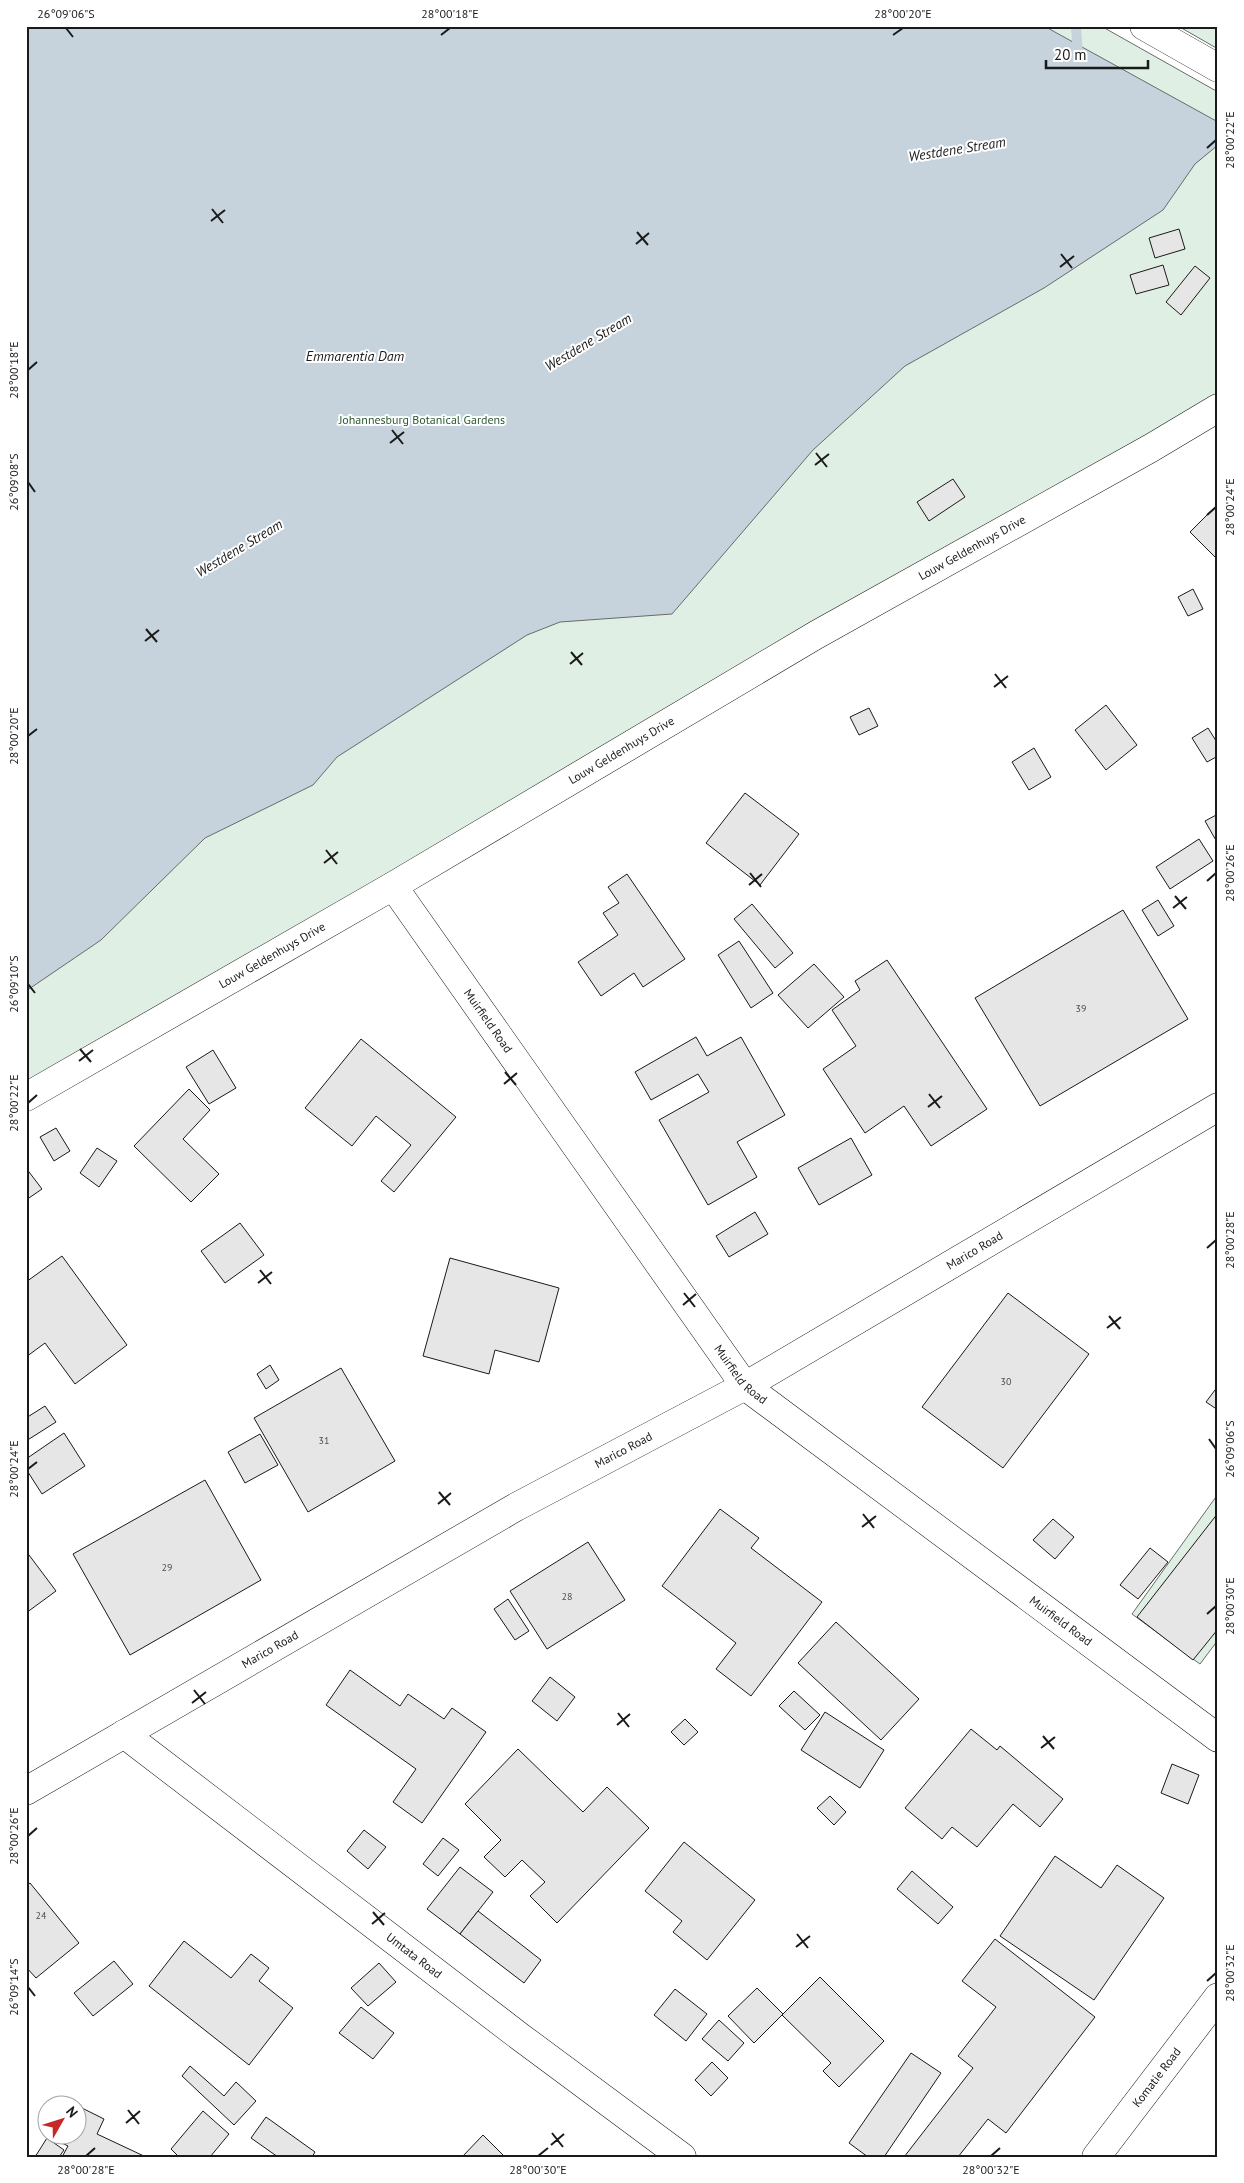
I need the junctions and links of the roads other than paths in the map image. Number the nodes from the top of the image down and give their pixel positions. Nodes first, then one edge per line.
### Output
1 (1144, 26) edge
2 (1218, 68) edge
3 (1218, 408) edge
4 (393, 886) junction
5 (26, 1097) edge
6 (1218, 1107) edge
7 (745, 1386) junction
8 (124, 1734) junction
9 (1218, 1738) edge
10 (26, 1791) edge
11 (1218, 1997) edge
12 (682, 2157) edge
13 (1096, 2157) edge

1 - 2 street
3 - 4 street, Louw Geldenhuys Drive
4 - 5 street, Louw Geldenhuys Drive
4 - 7 street, Muirfield Road
6 - 7 street, Marico Road
7 - 8 street, Marico Road
7 - 9 street, Muirfield Road
8 - 10 street, Marico Road
8 - 12 street, Umtata Road
11 - 13 street, Komatie Road

